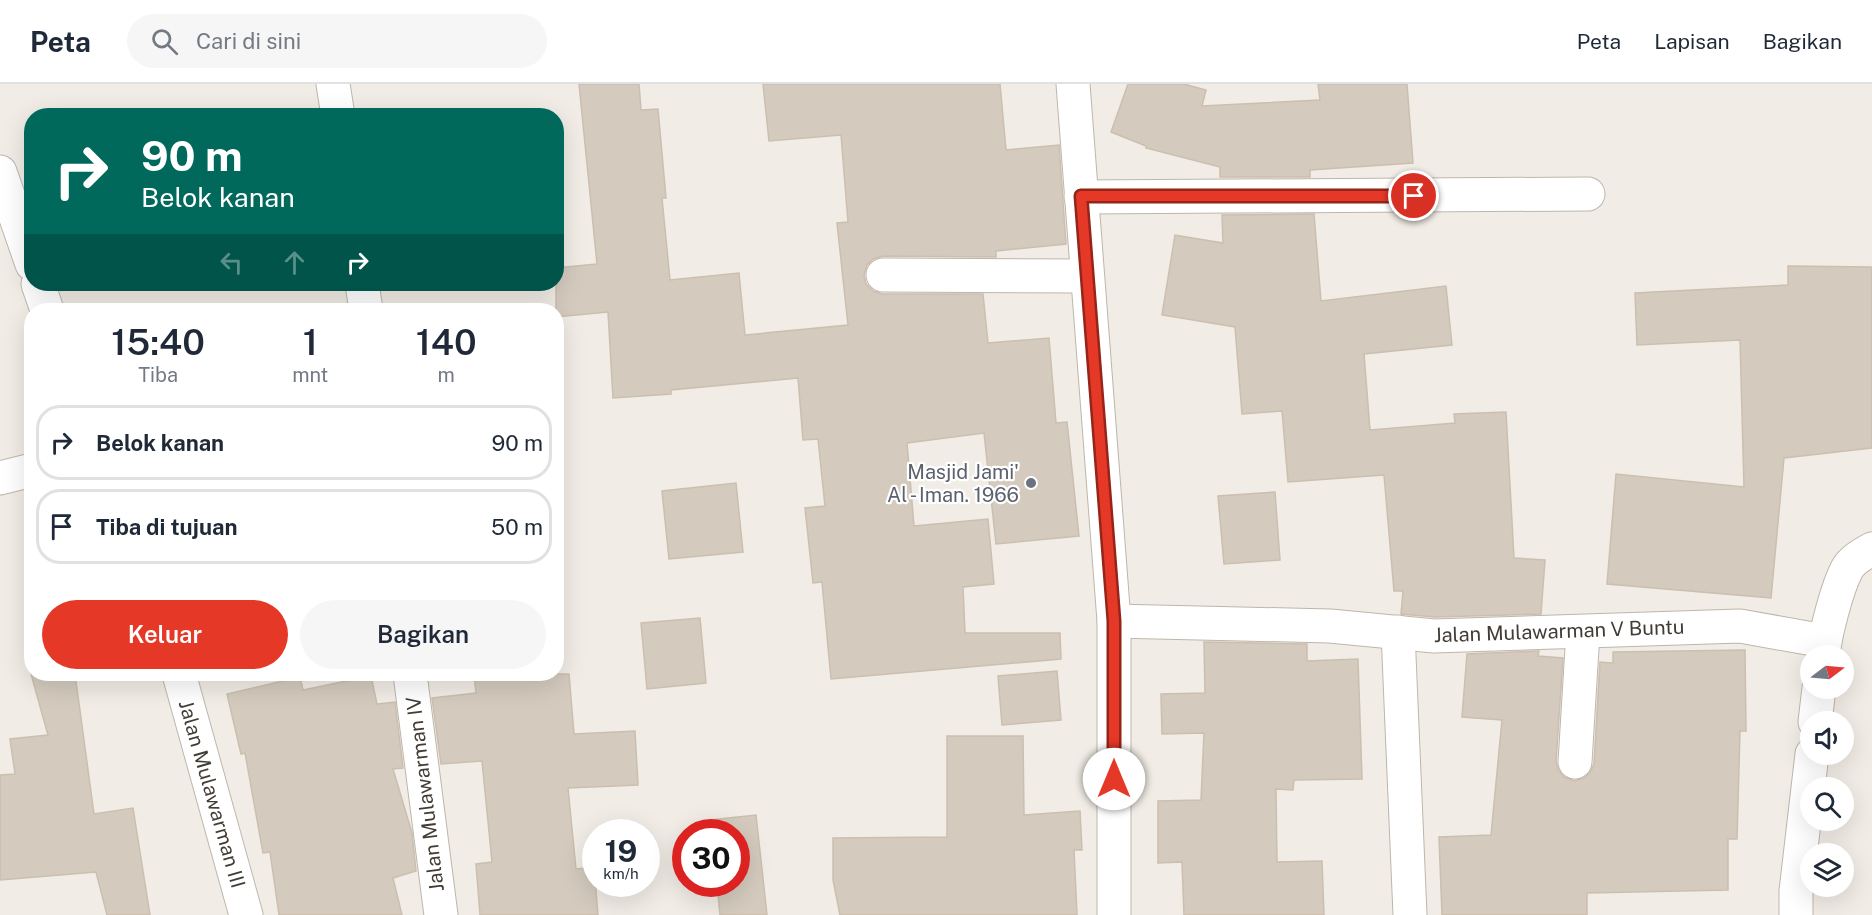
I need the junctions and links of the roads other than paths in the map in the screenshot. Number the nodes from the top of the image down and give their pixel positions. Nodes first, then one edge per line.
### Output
1 (333, 84) edge
2 (1073, 84) edge
3 (337, 108) edge
4 (0, 172) edge
5 (1588, 194) dead end
6 (1081, 196) junction
7 (24, 241) edge
8 (884, 275) dead end
9 (1086, 276) junction
10 (24, 472) edge
11 (0, 478) edge
12 (1872, 549) edge
13 (1114, 621) junction
14 (1398, 632) junction
15 (1583, 632) junction
16 (1813, 645) edge
17 (1825, 645) edge
18 (181, 681) edge
19 (411, 681) edge
20 (1575, 762) dead end
21 (1811, 765) edge
22 (246, 915) edge
23 (441, 915) edge
24 (1114, 915) edge
25 (1410, 915) edge
26 (1796, 915) edge

1 - 3 street
2 - 6 street
4 - 7 street
5 - 6 street
6 - 9 street
8 - 9 street
9 - 13 street
10 - 11 street
12 - 17 street
13 - 14 street, Jalan Mulawarman V Buntu
13 - 24 street
14 - 15 street, Jalan Mulawarman V Buntu
14 - 25 street
15 - 16 street, Jalan Mulawarman V Buntu
15 - 20 street
18 - 22 street, Jalan Mulawarman III
19 - 23 street, Jalan Mulawarman IV
21 - 26 street

